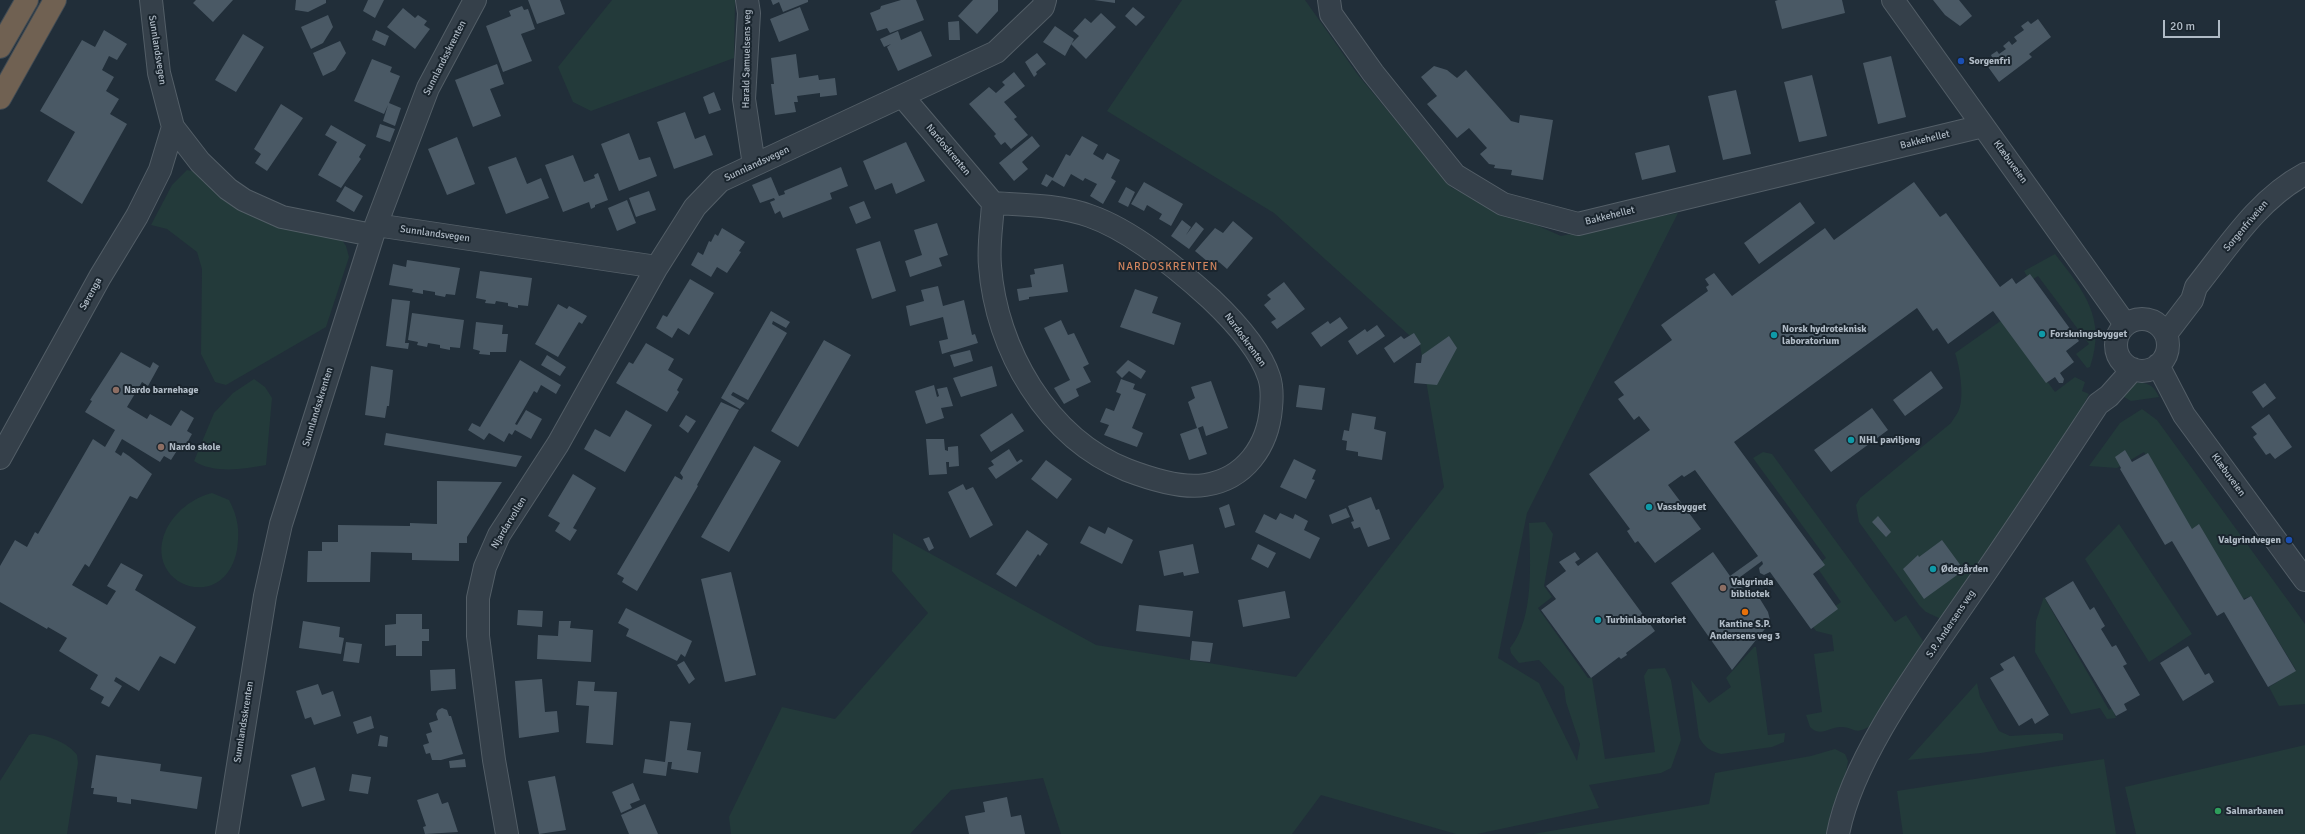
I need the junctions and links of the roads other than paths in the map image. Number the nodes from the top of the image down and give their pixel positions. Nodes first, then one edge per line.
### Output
1 (27, 0) edge
2 (56, 0) edge
3 (151, 0) edge
4 (475, 0) edge
5 (747, 0) edge
6 (1045, 0) edge
7 (1329, 0) edge
8 (1893, 0) edge
9 (0, 47) edge
10 (903, 97) junction
11 (0, 98) edge
12 (1983, 126) junction
13 (173, 127) junction
14 (754, 165) junction
15 (2305, 174) edge
16 (993, 203) junction
17 (374, 230) junction
18 (657, 267) junction
19 (2125, 324) junction
20 (2159, 327) junction
21 (2126, 364) junction
22 (2158, 365) junction
23 (0, 458) edge
24 (2305, 580) edge
25 (227, 834) edge
26 (507, 834) edge
27 (1838, 834) edge

1 - 9 highway
2 - 11 highway
3 - 13 street, Sunnlandsvegen
4 - 17 street, Sunnlandsskrenten
5 - 14 street, Harald Samuelsens veg
6 - 10 street, Sunnlandsvegen
7 - 12 street, Bakkehellet
8 - 12 street, Klæbuveien
10 - 14 street, Sunnlandsvegen
10 - 16 street, Nardoskrenten
12 - 19 street, Klæbuveien
13 - 17 street, Sunnlandsvegen
13 - 23 street, Sørenga
14 - 18 street, Sunnlandsvegen
15 - 20 street, Sorgenfriveien
16 - 16 street, Nardoskrenten
17 - 18 street, Sunnlandsvegen
17 - 25 street, Sunnlandsskrenten
18 - 26 street, Njardarvollen
19 - 20 street
19 - 21 street
20 - 22 street
21 - 22 street
21 - 27 street, S.P. Andersens veg
22 - 24 street, Klæbuveien

